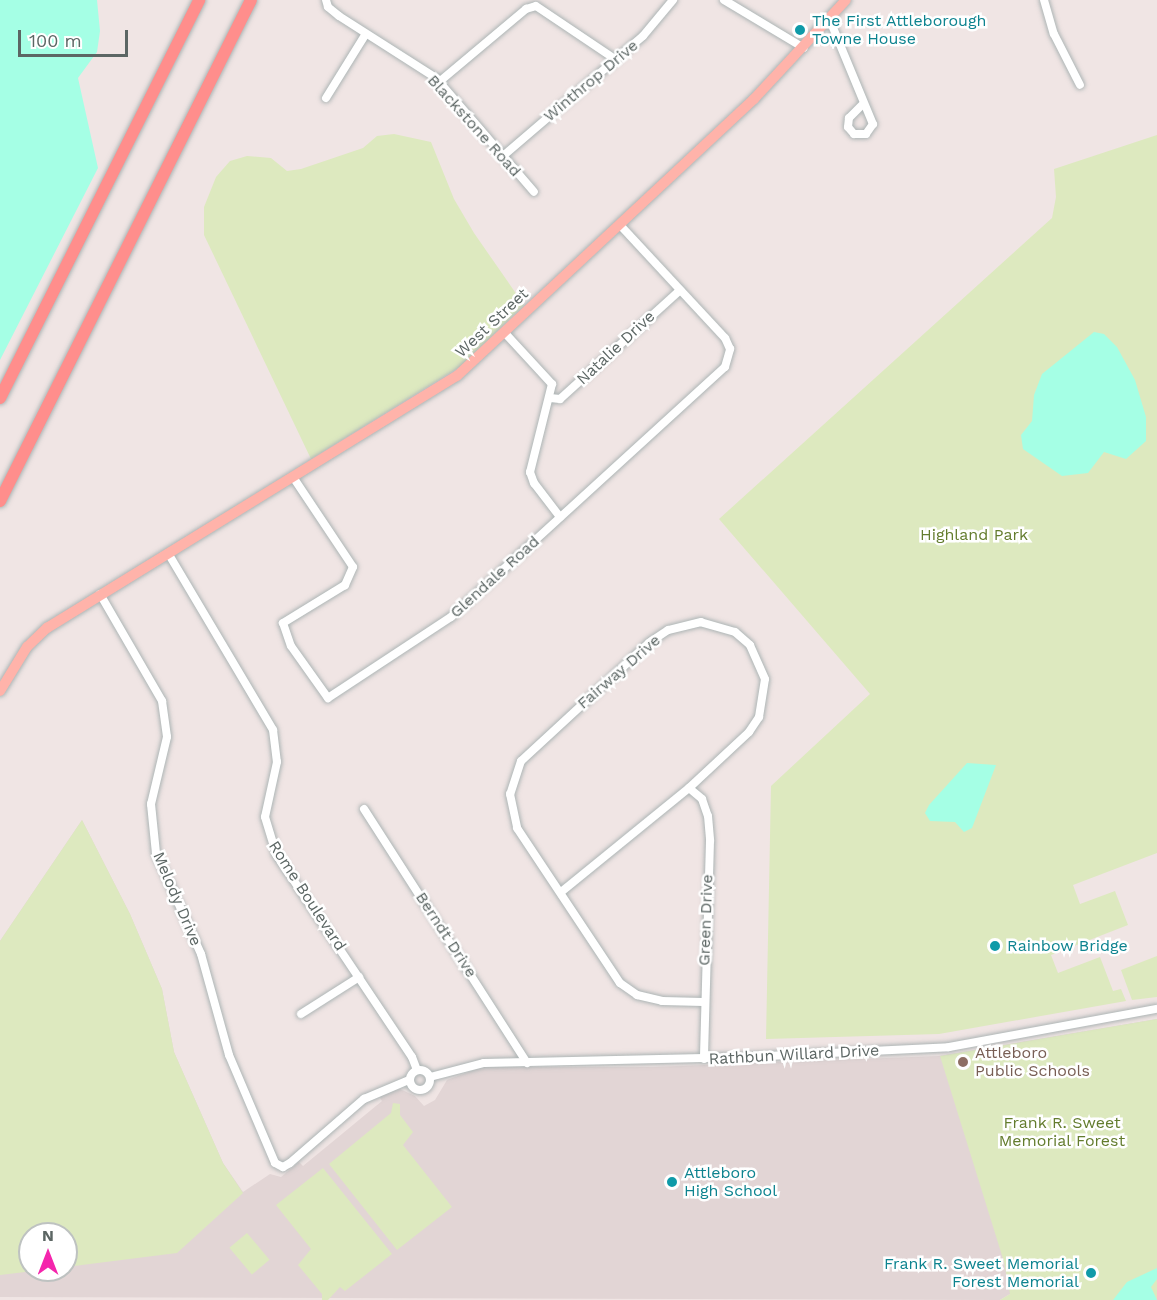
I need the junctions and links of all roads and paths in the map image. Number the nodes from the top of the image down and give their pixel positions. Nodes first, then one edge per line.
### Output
1 (199, 0) edge
2 (251, 0) edge
3 (326, 0) edge
4 (673, 0) edge
5 (724, 0) edge
6 (846, 0) edge
7 (1044, 0) edge
8 (830, 18) junction
9 (365, 35) junction
10 (804, 48) junction
11 (615, 59) junction
12 (439, 82) junction
13 (1080, 85) dead end
14 (326, 98) dead end
15 (862, 105) dead end
16 (503, 156) junction
17 (534, 192) dead end
18 (620, 225) junction
19 (680, 290) junction
20 (504, 332) junction
21 (0, 398) edge
22 (550, 398) junction
23 (293, 477) junction
24 (0, 501) edge
25 (560, 517) junction
26 (168, 553) junction
27 (100, 594) junction
28 (0, 691) edge
29 (689, 788) junction
30 (364, 809) dead end
31 (561, 892) junction
32 (359, 977) junction
33 (703, 1002) junction
34 (1157, 1009) edge
35 (301, 1014) dead end
36 (704, 1059) junction
37 (527, 1062) junction
38 (417, 1070) junction
39 (430, 1077) junction
40 (410, 1080) junction

1 - 21 highway
2 - 24 highway
3 - 9 street, Blackstone Road
4 - 11 street, Winthrop Drive
5 - 10 street
6 - 8 main road, West Street
7 - 13 street
8 - 10 main road, West Street
8 - 15 street
9 - 12 street, Blackstone Road
9 - 14 street
10 - 18 main road, West Street
11 - 12 street
11 - 16 street, Winthrop Drive
12 - 16 street, Blackstone Road
16 - 17 street, Blackstone Road
18 - 19 street, Glendale Road
18 - 20 main road, West Street
19 - 22 street, Natalie Drive
19 - 25 street, Glendale Road
20 - 22 street
20 - 23 main road, West Street
22 - 25 street
23 - 25 street, Glendale Road
23 - 26 main road, West Street
26 - 27 main road, West Street
26 - 32 street, Rome Boulevard
27 - 28 main road, West Street
27 - 40 street, Melody Drive
29 - 31 street, Fairway Drive
29 - 31 street, Fairway Drive
29 - 33 street, Green Drive
30 - 37 street, Berndt Drive
31 - 33 street, Fairway Drive
32 - 35 street
32 - 38 street, Rome Boulevard
33 - 36 street, Green Drive
34 - 36 street, Rathbun Willard Drive
36 - 37 street, Rathbun Willard Drive
37 - 39 street, Rathbun Willard Drive
38 - 39 street
38 - 40 street
39 - 40 street, Rathbun Willard Drive

